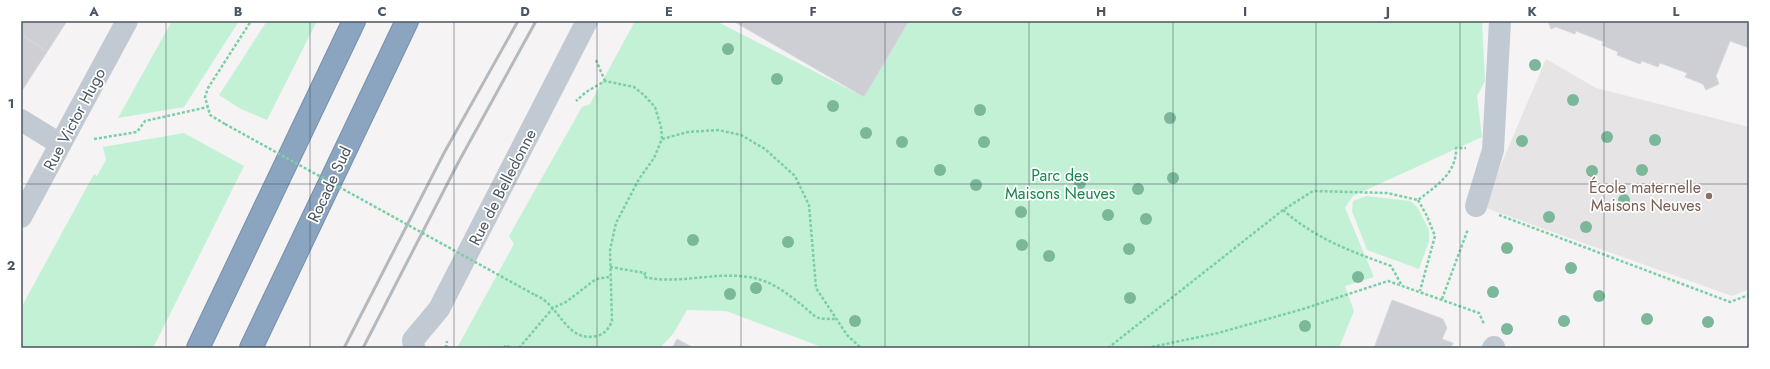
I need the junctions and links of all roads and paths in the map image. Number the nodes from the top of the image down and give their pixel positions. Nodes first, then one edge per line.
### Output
1 (127, 21) edge
2 (251, 21) edge
3 (354, 21) edge
4 (407, 21) edge
5 (587, 21) edge
6 (1500, 21) edge
7 (572, 105) dead end
8 (208, 107) junction
9 (21, 120) edge
10 (662, 139) junction
11 (60, 144) junction
12 (1456, 159) dead end
13 (1418, 200) junction
14 (1476, 206) junction
15 (1283, 210) junction
16 (21, 217) edge
17 (486, 263) dead end
18 (610, 267) junction
19 (482, 270) dead end
20 (610, 277) junction
21 (1401, 285) junction
22 (1420, 292) junction
23 (1749, 295) edge
24 (1442, 300) junction
25 (553, 308) junction
26 (835, 319) junction
27 (448, 339) dead end
28 (198, 348) edge
29 (251, 348) edge
30 (414, 348) edge
31 (446, 348) edge
32 (504, 348) edge
33 (511, 348) edge
34 (519, 348) edge
35 (860, 348) edge
36 (1108, 348) edge
37 (1147, 348) edge
38 (1493, 348) edge

1 - 11 street, Rue Victor Hugo
2 - 8 path
3 - 28 highway
4 - 29 highway, Rocade Sud
5 - 30 street, Rue de Belledonne
6 - 14 street
7 - 10 path
8 - 11 path
8 - 25 path, bridge
9 - 11 street
10 - 18 path
10 - 26 path
11 - 16 street, Rue Victor Hugo
12 - 13 path
13 - 15 path
13 - 22 path
14 - 23 path
14 - 24 path
15 - 21 path
15 - 36 path
17 - 19 path
18 - 20 path
18 - 26 path
20 - 25 path
20 - 25 path
21 - 22 path
21 - 37 path
22 - 24 path
24 - 38 path
25 - 34 path
26 - 35 path
27 - 31 path
32 - 33 path

